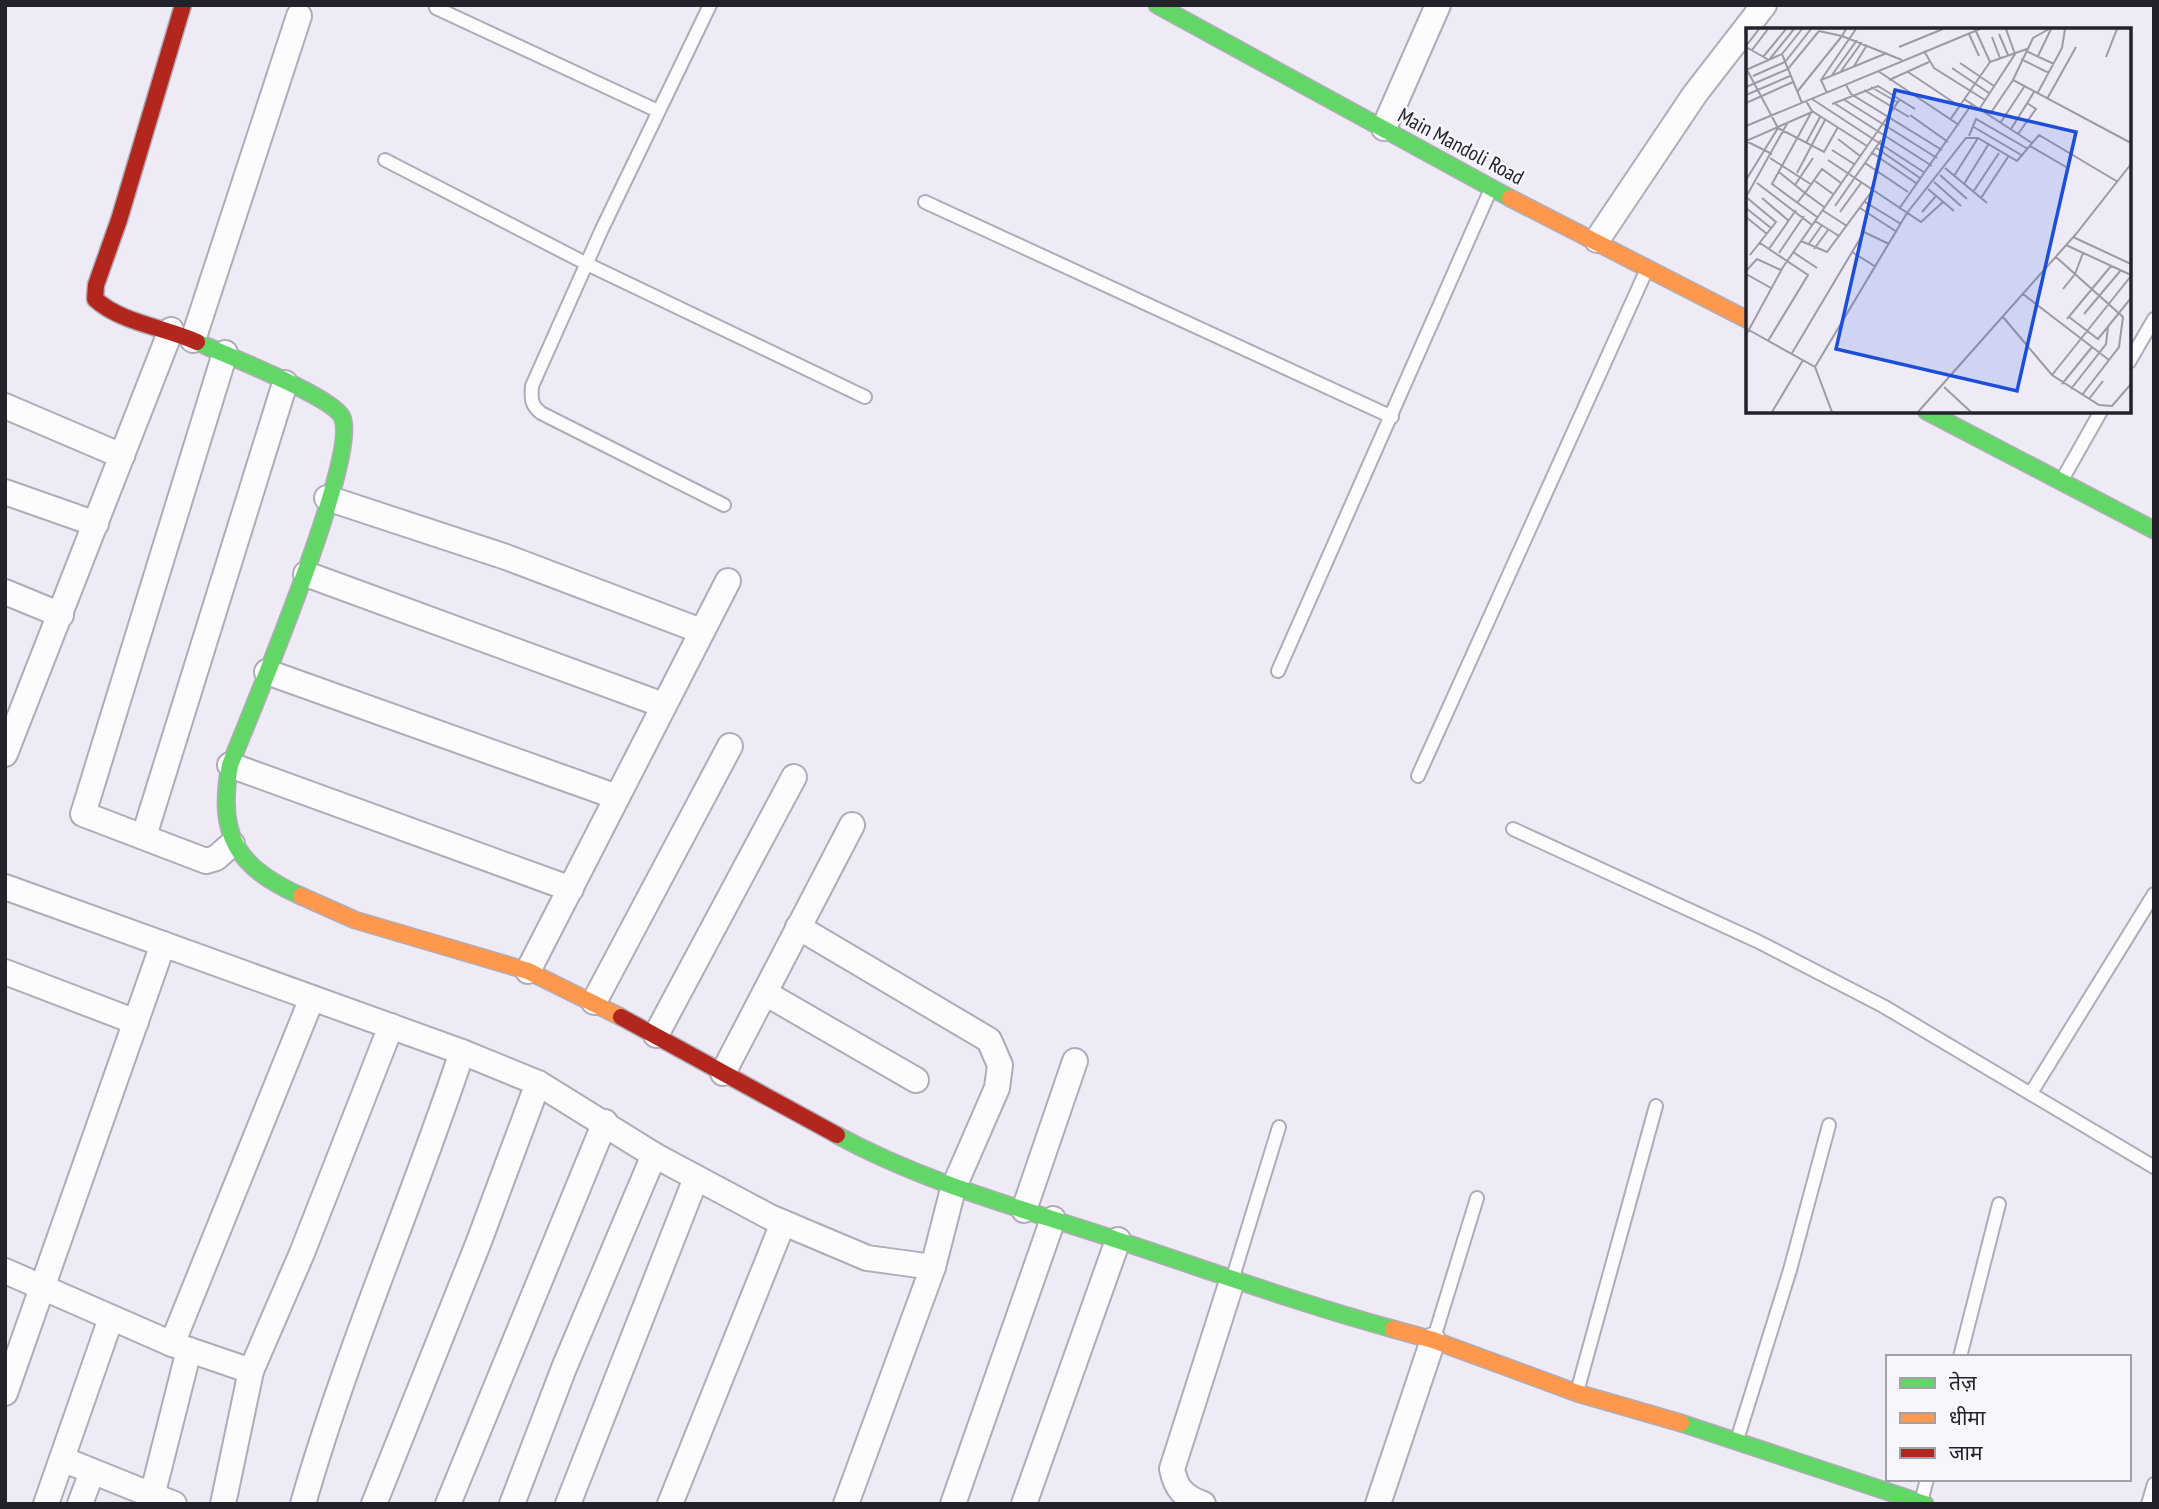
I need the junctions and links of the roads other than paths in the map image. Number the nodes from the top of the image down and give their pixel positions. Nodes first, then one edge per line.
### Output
1 (183, 5) edge
2 (710, 5) edge
3 (1157, 5) edge
4 (1438, 5) edge
5 (1764, 5) edge
6 (436, 8) dead end
7 (299, 16) dead end
8 (1746, 28) edge
9 (1746, 28) edge
10 (658, 111) junction
11 (1384, 128) junction
12 (386, 160) dead end
13 (1491, 188) junction
14 (925, 202) dead end
15 (1597, 240) junction
16 (587, 264) junction
17 (1647, 269) junction
18 (1746, 319) edge
19 (2154, 319) edge
20 (182, 335) junction
21 (225, 353) junction
22 (2131, 359) edge
23 (285, 383) junction
24 (865, 397) dead end
25 (5, 406) edge
26 (1931, 413) edge
27 (2100, 413) edge
28 (1392, 417) junction
29 (122, 456) junction
30 (2062, 480) junction
31 (5, 492) edge
32 (327, 498) junction
33 (724, 505) dead end
34 (96, 524) junction
35 (2154, 530) edge
36 (306, 574) junction
37 (728, 581) dead end
38 (5, 592) edge
39 (61, 615) junction
40 (701, 631) junction
41 (267, 671) junction
42 (1278, 671) dead end
43 (663, 705) junction
44 (12, 713) edge
45 (730, 746) dead end
46 (5, 754) edge
47 (230, 765) junction
48 (794, 776) dead end
49 (1418, 776) dead end
50 (617, 797) junction
51 (852, 825) dead end
52 (1513, 829) dead end
53 (144, 836) junction
54 (232, 844) junction
55 (5, 887) edge
56 (571, 889) junction
57 (2154, 894) edge
58 (798, 927) junction
59 (163, 944) junction
60 (528, 971) junction
61 (6, 976) edge
62 (765, 993) junction
63 (312, 998) junction
64 (594, 1002) junction
65 (136, 1022) junction
66 (391, 1026) junction
67 (656, 1035) junction
68 (461, 1052) junction
69 (1075, 1060) dead end
70 (723, 1073) junction
71 (916, 1080) dead end
72 (538, 1083) junction
73 (2031, 1093) junction
74 (1656, 1106) dead end
75 (605, 1122) junction
76 (1829, 1125) dead end
77 (1279, 1127) dead end
78 (654, 1155) junction
79 (2154, 1167) edge
80 (696, 1178) junction
81 (953, 1189) junction
82 (1477, 1198) dead end
83 (1999, 1205) dead end
84 (1024, 1210) junction
85 (1053, 1219) junction
86 (783, 1223) junction
87 (1118, 1240) junction
88 (933, 1268) junction
89 (5, 1271) edge
90 (1232, 1281) junction
91 (41, 1287) junction
92 (111, 1318) junction
93 (1433, 1340) junction
94 (181, 1347) junction
95 (1960, 1355) edge
96 (251, 1371) junction
97 (1577, 1392) junction
98 (5, 1393) edge
99 (1737, 1440) junction
100 (62, 1459) junction
101 (92, 1472) junction
102 (1927, 1481) edge
103 (2154, 1483) edge
104 (159, 1501) edge
105 (1923, 1503) edge
106 (46, 1504) edge
107 (80, 1504) edge
108 (223, 1504) edge
109 (303, 1504) edge
110 (374, 1504) edge
111 (447, 1504) edge
112 (512, 1504) edge
113 (568, 1504) edge
114 (670, 1504) edge
115 (846, 1504) edge
116 (953, 1504) edge
117 (1024, 1504) edge
118 (1203, 1504) edge
119 (1378, 1504) edge
120 (2148, 1504) edge

1 - 20 street
2 - 10 lane
3 - 11 street, Main Mandoli Road
4 - 11 street
5 - 9 street
6 - 10 lane
7 - 20 street
8 - 15 street
10 - 16 lane
11 - 13 street, Main Mandoli Road
12 - 16 lane
13 - 15 street, Main Mandoli Road
13 - 28 lane
14 - 28 lane
15 - 17 street, Main Mandoli Road
16 - 24 lane
16 - 33 lane
17 - 18 street, Main Mandoli Road
17 - 49 lane
19 - 22 lane
20 - 21 street
20 - 29 street
21 - 23 street
21 - 53 street
23 - 32 street
23 - 53 street
25 - 29 street
26 - 30 street
27 - 30 lane
28 - 42 lane
29 - 34 street
30 - 35 street
31 - 34 street
32 - 36 street
32 - 40 street
34 - 39 street
36 - 41 street
36 - 43 street
37 - 40 street
38 - 39 street
39 - 44 street
40 - 43 street
41 - 47 street
41 - 50 street
43 - 50 street
44 - 46 street
45 - 64 street
47 - 54 street
47 - 56 street
48 - 67 street
50 - 56 street
51 - 58 street
52 - 73 lane
53 - 54 street
54 - 60 street
55 - 59 street
56 - 60 street
57 - 73 lane
58 - 62 street
58 - 81 street
59 - 63 street
59 - 65 street
60 - 64 street
61 - 65 street
62 - 70 street
62 - 71 street
63 - 66 street
63 - 94 street
64 - 67 street
65 - 91 street
66 - 68 street
66 - 96 street
67 - 70 street
68 - 72 street
68 - 109 street
69 - 84 street
70 - 81 street
72 - 75 street
72 - 110 street
73 - 79 lane
74 - 97 lane
75 - 78 street
75 - 111 street
76 - 99 lane
77 - 90 lane
78 - 80 street
78 - 112 street
80 - 86 street
80 - 113 street
81 - 84 street
81 - 88 street
82 - 93 lane
83 - 95 lane
84 - 85 street
85 - 87 street
85 - 116 street
86 - 88 street
86 - 114 street
87 - 90 street
87 - 117 street
88 - 115 street
89 - 91 street
90 - 93 street
90 - 118 street
91 - 92 street
91 - 98 street
92 - 94 street
92 - 100 street
93 - 97 street
93 - 119 street
94 - 96 street
94 - 104 street
96 - 108 street
97 - 99 street
99 - 105 street
100 - 101 street
100 - 106 street
101 - 104 street
101 - 107 street
102 - 105 lane
103 - 120 lane

